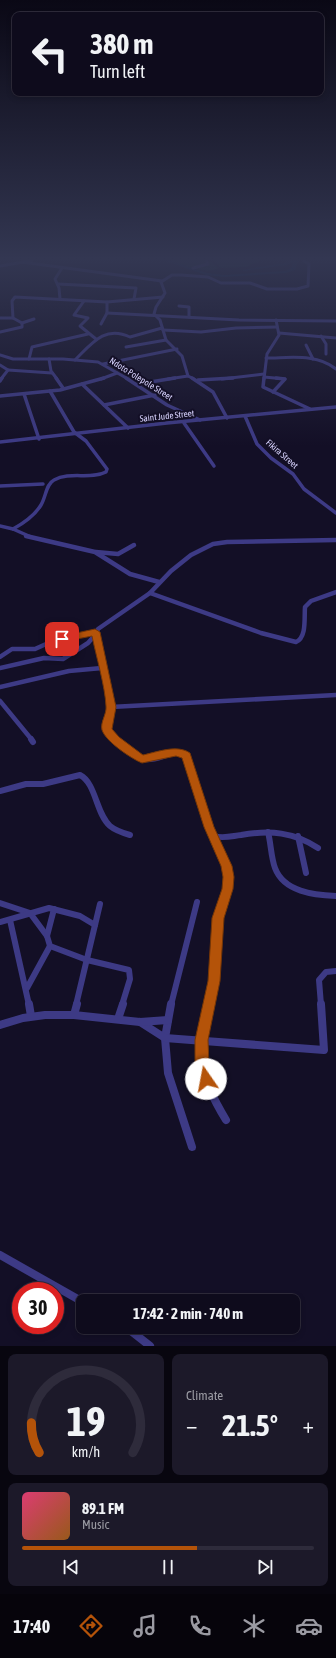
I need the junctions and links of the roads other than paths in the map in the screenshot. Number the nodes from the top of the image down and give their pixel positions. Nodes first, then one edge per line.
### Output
1 (16, 320) edge
2 (32, 320) edge
3 (86, 320) edge
4 (103, 320) edge
5 (158, 320) edge
6 (271, 320) edge
7 (276, 320) junction
8 (336, 321) edge
9 (22, 323) junction
10 (101, 324) dead end
11 (277, 327) junction
12 (162, 329) junction
13 (0, 332) edge
14 (279, 333) junction
15 (88, 334) junction
16 (321, 336) junction
17 (336, 338) edge
18 (96, 339) junction
19 (166, 340) junction
20 (306, 345) dead end
21 (126, 347) dead end
22 (177, 350) junction
23 (326, 354) dead end
24 (1, 356) edge
25 (266, 358) junction
26 (28, 359) junction
27 (50, 359) junction
28 (313, 359) junction
29 (75, 360) junction
30 (103, 364) junction
31 (0, 365) edge
32 (8, 370) junction
33 (336, 370) edge
34 (52, 373) junction
35 (117, 373) junction
36 (188, 376) junction
37 (264, 376) junction
38 (195, 379) junction
39 (0, 380) edge
40 (82, 384) junction
41 (138, 384) junction
42 (63, 388) junction
43 (50, 391) junction
44 (273, 392) junction
45 (24, 394) junction
46 (155, 395) junction
47 (0, 396) edge
48 (104, 405) junction
49 (336, 407) edge
50 (311, 410) junction
51 (245, 416) junction
52 (227, 418) junction
53 (201, 420) junction
54 (184, 423) junction
55 (128, 428) junction
56 (76, 435) junction
57 (39, 438) junction
58 (0, 442) edge
59 (214, 466) dead end
60 (43, 484) dead end
61 (0, 486) edge
62 (336, 513) edge
63 (0, 526) edge
64 (13, 529) junction
65 (336, 540) edge
66 (134, 545) dead end
67 (95, 552) junction
68 (159, 582) junction
69 (336, 592) edge
70 (150, 593) junction
71 (95, 633) junction
72 (0, 656) edge
73 (0, 668) edge
74 (102, 668) junction
75 (0, 687) edge
76 (336, 695) edge
77 (0, 701) edge
78 (111, 707) junction
79 (33, 742) dead end
80 (0, 791) edge
81 (268, 832) junction
82 (130, 835) dead end
83 (214, 836) junction
84 (298, 836) junction
85 (318, 848) dead end
86 (306, 873) dead end
87 (336, 896) edge
88 (196, 902) dead end
89 (0, 903) edge
90 (100, 904) dead end
91 (54, 909) junction
92 (30, 913) junction
93 (10, 920) junction
94 (0, 922) edge
95 (95, 924) junction
96 (47, 936) junction
97 (50, 946) junction
98 (87, 960) junction
99 (336, 971) edge
100 (27, 988) junction
101 (74, 1015) junction
102 (31, 1016) junction
103 (118, 1019) junction
104 (168, 1020) junction
105 (140, 1022) junction
106 (0, 1024) edge
107 (165, 1038) junction
108 (201, 1040) junction
109 (226, 1120) dead end
110 (192, 1147) dead end
111 (0, 1255) edge
112 (76, 1298) edge
113 (135, 1334) edge
114 (150, 1346) edge

1 - 9 street
2 - 9 street
3 - 15 street
4 - 10 street
5 - 12 street
6 - 7 street
7 - 8 street
7 - 11 street
9 - 13 street
11 - 12 street
11 - 14 street
12 - 18 street
12 - 19 street
14 - 16 street
14 - 25 street
15 - 18 street
15 - 26 street
16 - 17 street
16 - 23 street
18 - 29 street
19 - 21 street
19 - 22 street
20 - 28 street
22 - 30 street
22 - 36 street
24 - 26 street, Ndoto Polepole Street
25 - 28 street
25 - 37 street
26 - 27 street, Ndoto Polepole Street
27 - 29 street, Ndoto Polepole Street
27 - 34 street
28 - 33 street
29 - 30 street, Ndoto Polepole Street
30 - 35 street, Ndoto Polepole Street
31 - 32 street
32 - 34 street
32 - 39 street
34 - 42 street
35 - 40 street
35 - 41 street, Ndoto Polepole Street
36 - 38 street
36 - 41 street
37 - 38 street
37 - 44 street
37 - 44 street
38 - 52 street
40 - 42 street
40 - 48 street
41 - 46 street, Ndoto Polepole Street
42 - 43 street
43 - 45 street
43 - 56 street
44 - 50 street
45 - 47 street
45 - 57 street
46 - 48 street
46 - 53 street, Ndoto Polepole Street
48 - 55 street
49 - 50 street, Saint Jude Street
50 - 51 street, Saint Jude Street
51 - 52 street, Saint Jude Street
51 - 62 street, Fikira Street
52 - 53 street, Saint Jude Street
53 - 54 street, Saint Jude Street
54 - 55 street, Saint Jude Street
54 - 59 street
55 - 56 street, Saint Jude Street
56 - 57 street, Saint Jude Street
56 - 64 street
57 - 58 street, Saint Jude Street
60 - 61 street
63 - 64 street
64 - 67 street
65 - 68 street
66 - 67 street
67 - 68 street
68 - 70 street
69 - 70 street
70 - 71 street
71 - 72 street
71 - 73 street
71 - 74 street
74 - 75 street
74 - 78 street
76 - 78 street
77 - 79 street
78 - 83 street
80 - 82 street
81 - 83 street
81 - 84 street
81 - 87 street
83 - 108 street
84 - 85 street
84 - 86 street
88 - 104 street
89 - 92 street
90 - 95 street
91 - 92 street
91 - 95 street
91 - 96 street
92 - 93 street
92 - 96 street
93 - 94 street
93 - 100 street
95 - 98 street
96 - 97 street
97 - 98 street
97 - 100 street
98 - 101 street
98 - 103 street
99 - 108 street
100 - 102 street
101 - 102 street
101 - 103 street
102 - 106 street
103 - 105 street
104 - 105 street
104 - 107 street
105 - 107 street
107 - 108 street
107 - 110 street
108 - 109 street
111 - 112 street
113 - 114 street

